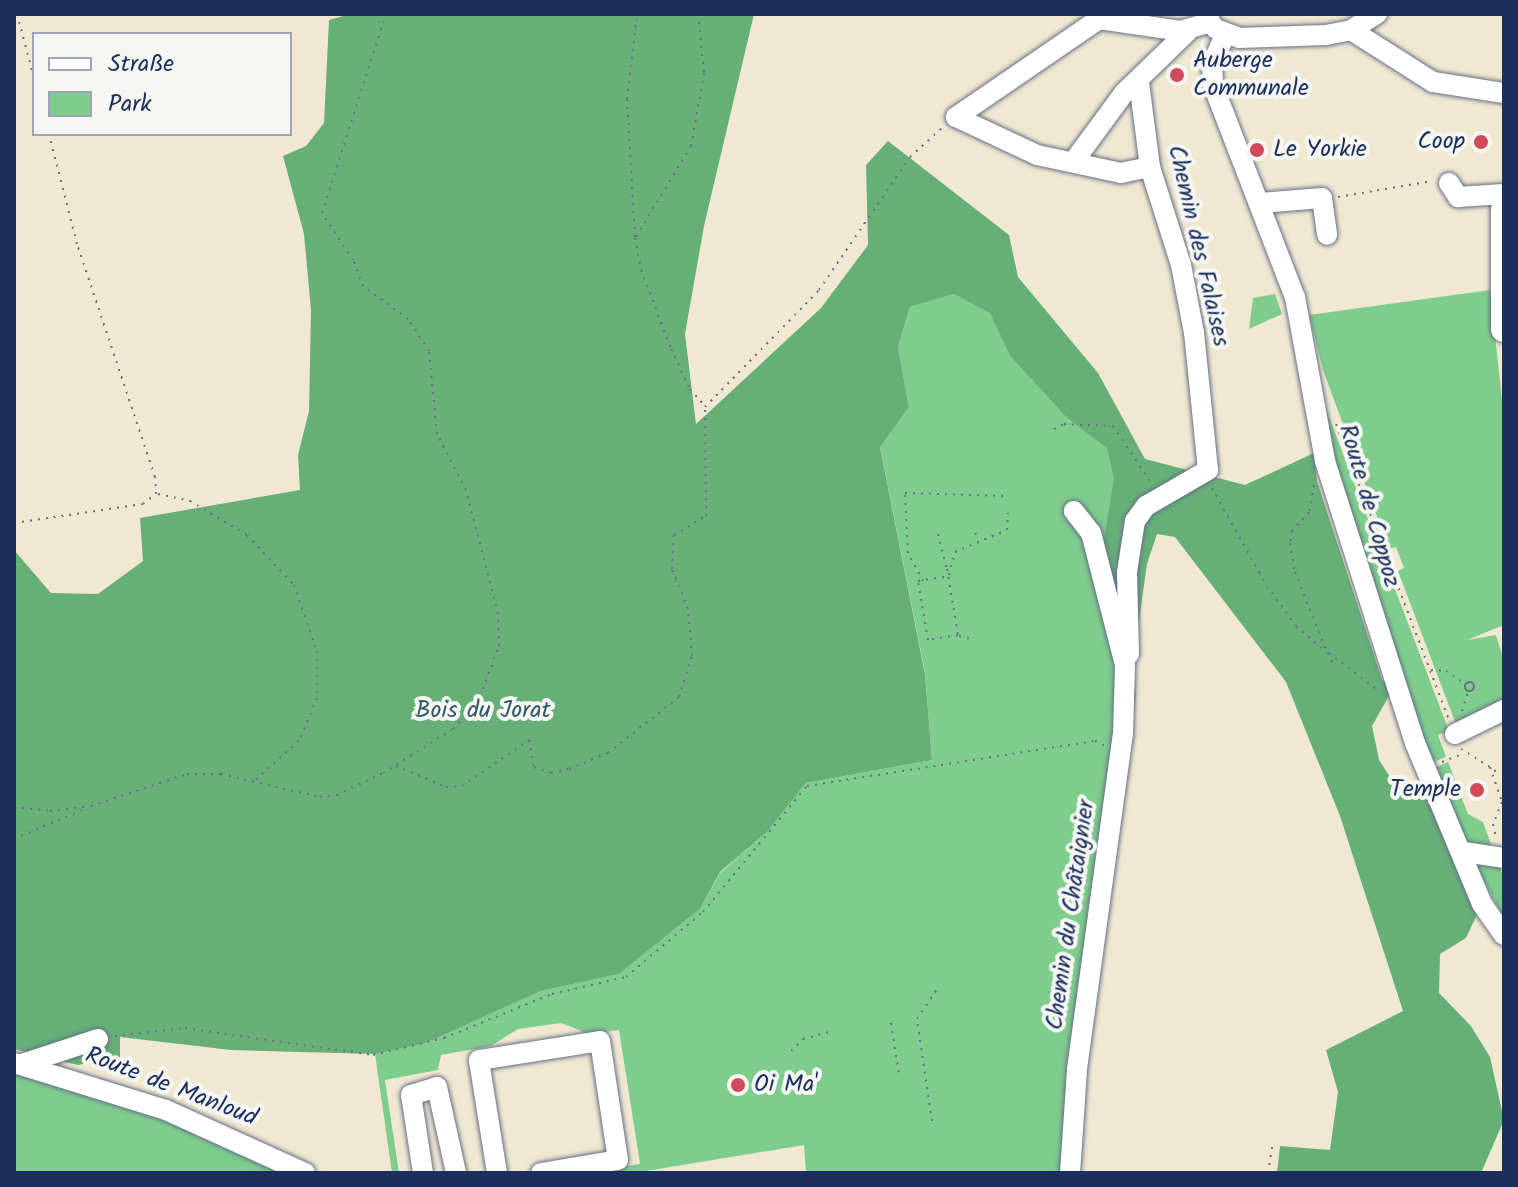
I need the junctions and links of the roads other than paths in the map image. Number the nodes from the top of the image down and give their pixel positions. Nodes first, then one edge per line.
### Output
1 (1377, 14) edge
2 (1096, 17) edge
3 (1141, 18) edge
4 (1216, 23) edge
5 (1351, 30) junction
6 (1188, 31) junction
7 (1139, 82) junction
8 (1504, 93) edge
9 (1074, 161) junction
10 (1150, 167) junction
11 (1449, 183) road end
12 (1504, 194) edge
13 (1260, 203) junction
14 (1504, 209) edge
15 (1327, 235) dead end
16 (1504, 312) edge
17 (1205, 473) joint
18 (1074, 511) dead end
19 (1125, 665) junction
20 (1504, 710) edge
21 (1458, 731) road end
22 (1464, 852) junction
23 (1503, 858) edge
24 (1504, 935) edge
25 (98, 1039) road end
26 (18, 1064) edge
27 (305, 1173) edge
28 (423, 1173) edge
29 (456, 1173) edge
30 (497, 1173) edge
31 (541, 1173) edge
32 (1070, 1173) edge

1 - 5 street
2 - 3 street
2 - 9 street
3 - 6 street
4 - 5 street
4 - 6 street
4 - 13 street, Route de Coppoz
5 - 8 street
6 - 7 street
7 - 9 street
7 - 10 street, Chemin des Falaises
9 - 10 street
10 - 17 street, Chemin des Falaises
11 - 12 street
13 - 15 street
13 - 22 street, Route de Coppoz
14 - 16 main road
17 - 19 street, Chemin du Châtaignier
18 - 19 street, Chemin du Châtaignier
19 - 32 street, Chemin du Châtaignier
20 - 21 street
22 - 23 street
22 - 24 street, Route de Coppoz
25 - 26 street
26 - 27 street, Route de Manloud
28 - 29 street
30 - 31 street

